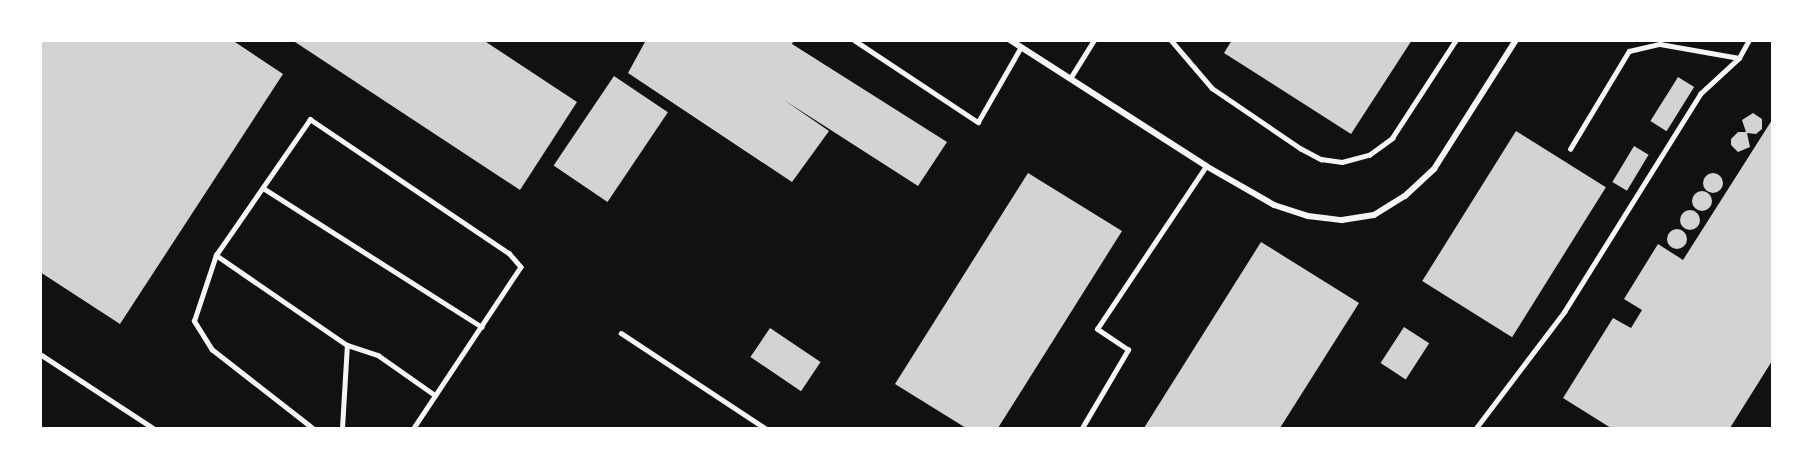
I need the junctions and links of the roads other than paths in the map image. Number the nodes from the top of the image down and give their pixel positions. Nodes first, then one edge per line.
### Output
1 (854, 40) edge
2 (1010, 40) edge
3 (1094, 40) edge
4 (1172, 40) edge
5 (1456, 40) edge
6 (1516, 40) edge
7 (1749, 40) edge
8 (1022, 47) junction
9 (1739, 57) junction
10 (1071, 76) junction
11 (1570, 149) dead end
12 (1206, 166) junction
13 (263, 189) junction
14 (216, 255) junction
15 (482, 327) junction
16 (621, 333) dead end
17 (347, 345) junction
18 (40, 354) edge
19 (435, 395) junction
20 (153, 429) edge
21 (312, 429) edge
22 (342, 429) edge
23 (414, 429) edge
24 (765, 429) edge
25 (1082, 429) edge
26 (1476, 429) edge

1 - 8 lane
2 - 8 street
3 - 10 lane
4 - 5 lane
6 - 12 street
7 - 9 lane
8 - 10 street
9 - 11 lane
9 - 26 lane
10 - 12 street
12 - 25 lane
13 - 14 lane
13 - 15 lane
13 - 15 lane
14 - 17 lane
14 - 21 lane
15 - 19 lane
16 - 24 lane
17 - 19 lane
17 - 22 lane
18 - 20 lane
19 - 23 lane

